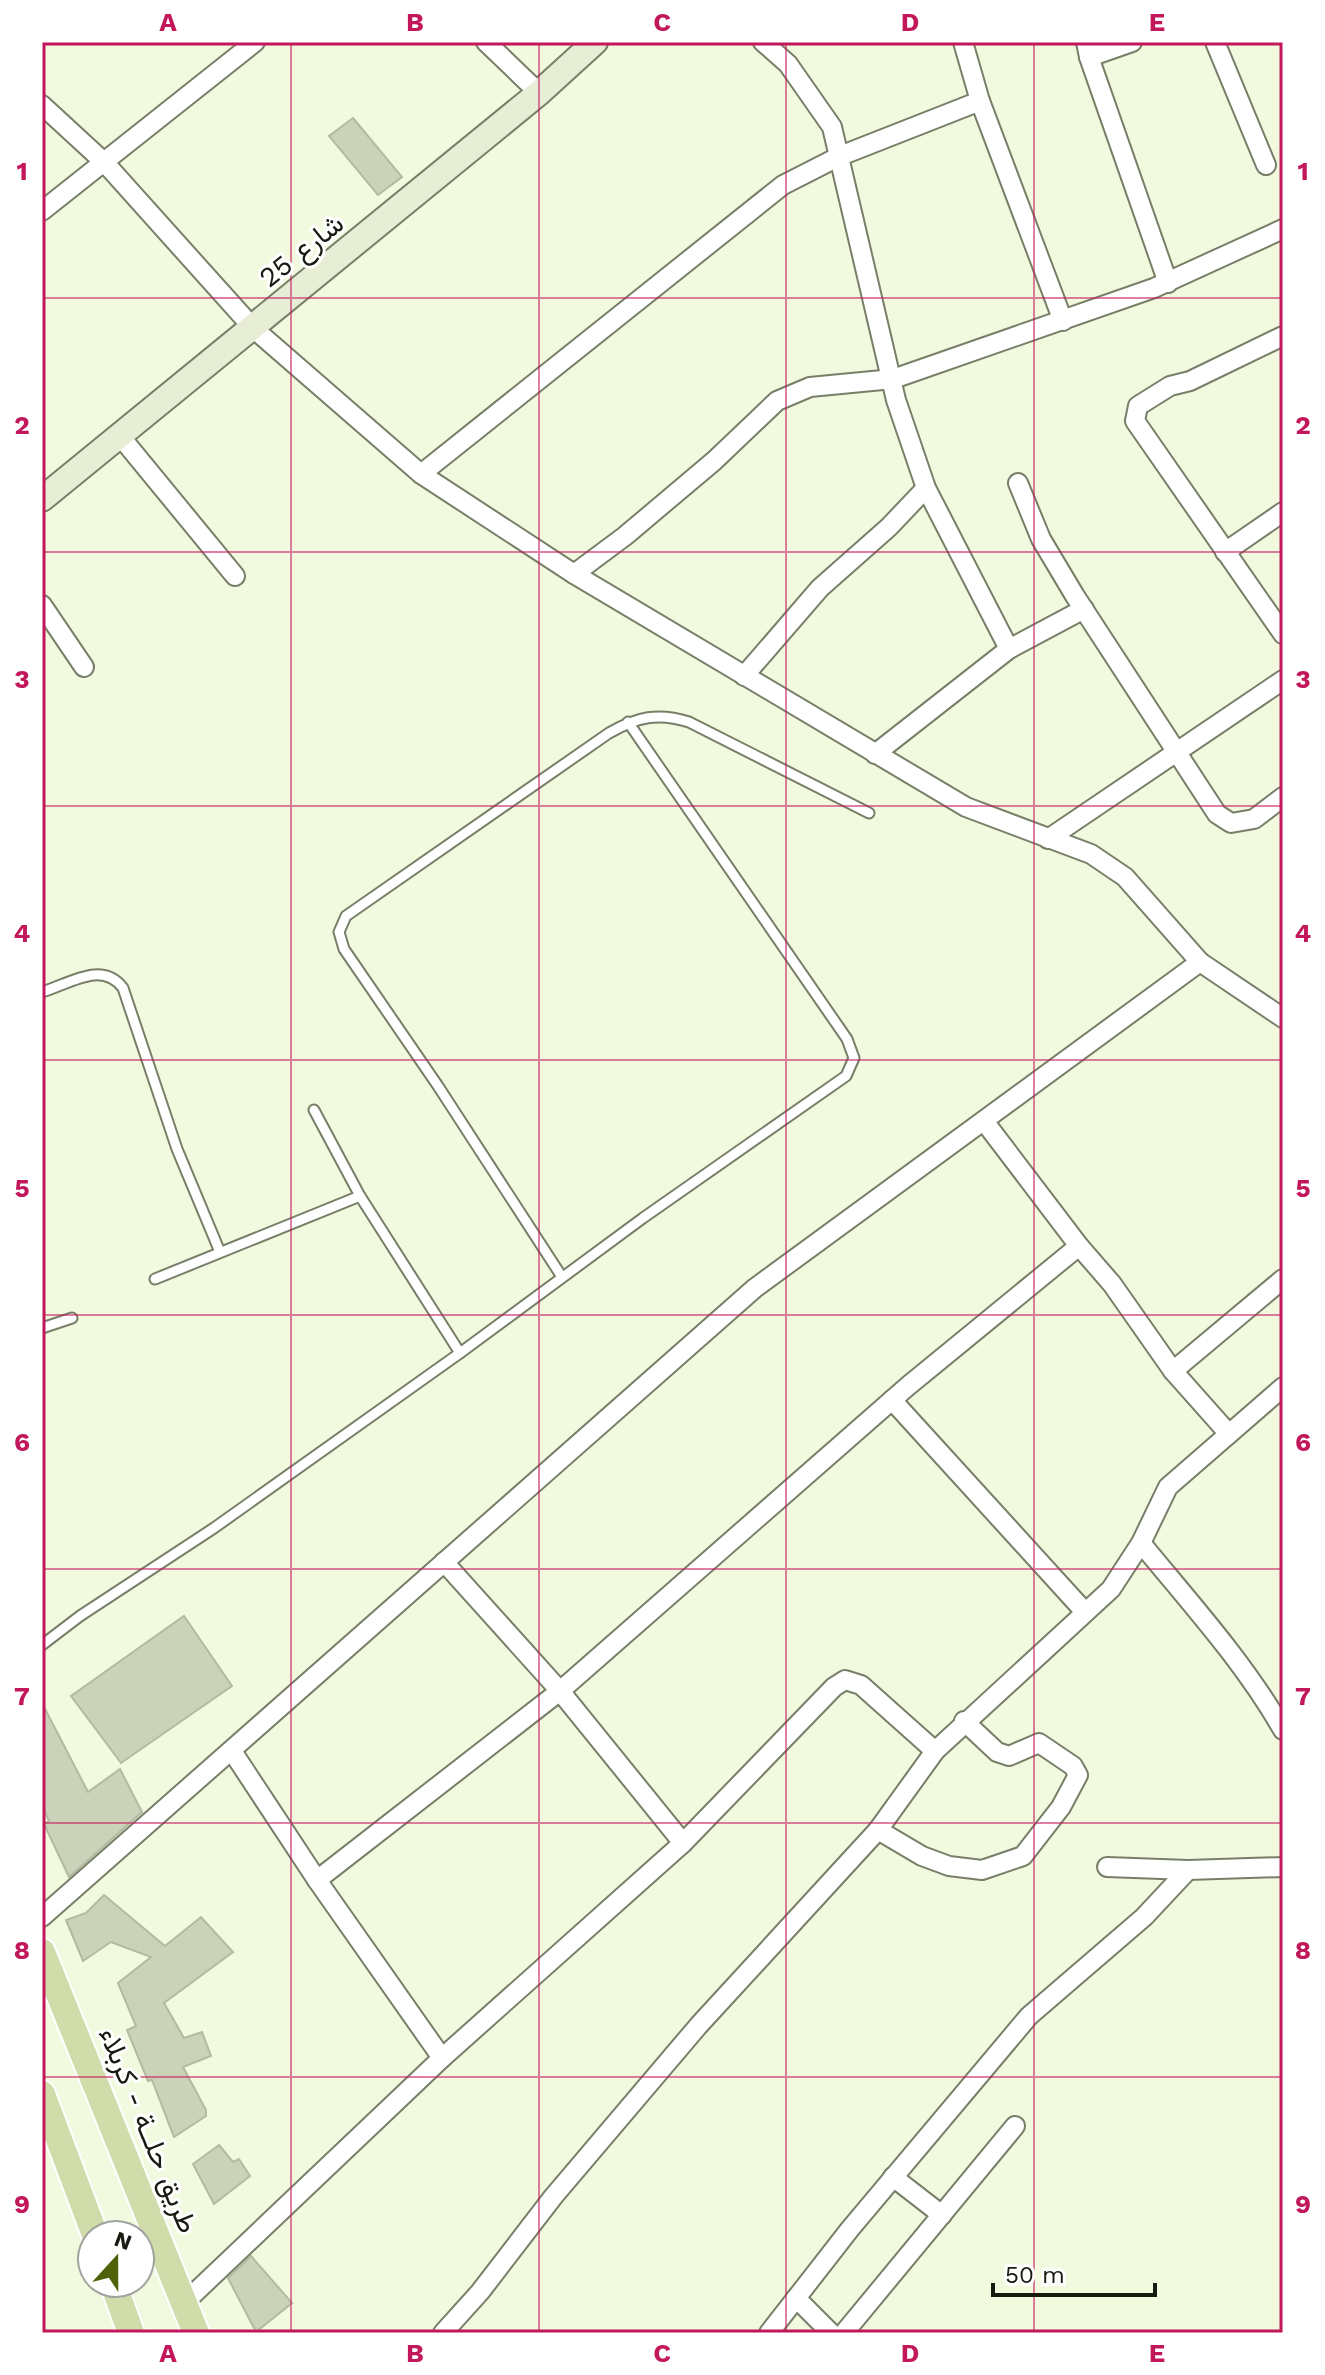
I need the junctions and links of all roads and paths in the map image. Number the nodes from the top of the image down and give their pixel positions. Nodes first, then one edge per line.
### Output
1 (486, 42) edge
2 (595, 42) edge
3 (763, 42) edge
4 (963, 42) edge
5 (1132, 42) edge
6 (1215, 42) edge
7 (245, 45) edge
8 (1087, 50) edge
9 (539, 93) junction
10 (980, 101) junction
11 (42, 105) edge
12 (840, 156) junction
13 (105, 163) junction
14 (1266, 165) dead end
15 (42, 211) edge
16 (1283, 229) edge
17 (1168, 283) junction
18 (1063, 321) junction
19 (253, 328) junction
20 (1283, 336) edge
21 (893, 379) junction
22 (120, 436) junction
23 (421, 474) junction
24 (1018, 483) dead end
25 (926, 488) junction
26 (42, 499) edge
27 (1283, 512) edge
28 (1225, 552) junction
29 (574, 574) junction
30 (235, 576) dead end
31 (42, 605) edge
32 (1084, 609) junction
33 (1283, 634) edge
34 (1009, 649) junction
35 (84, 667) dead end
36 (744, 676) junction
37 (1283, 680) edge
38 (628, 722) junction
39 (1175, 752) junction
40 (875, 754) junction
41 (1283, 797) edge
42 (869, 813) dead end
43 (1048, 839) junction
44 (1200, 962) junction
45 (42, 992) edge
46 (1283, 1018) edge
47 (314, 1110) dead end
48 (984, 1121) junction
49 (360, 1196) junction
50 (1079, 1246) junction
51 (220, 1252) junction
52 (562, 1277) junction
53 (155, 1279) dead end
54 (1283, 1279) edge
55 (72, 1318) dead end
56 (42, 1328) edge
57 (460, 1353) junction
58 (1173, 1371) junction
59 (1283, 1387) edge
60 (892, 1400) junction
61 (1229, 1434) junction
62 (1141, 1543) junction
63 (444, 1562) junction
64 (1085, 1612) junction
65 (42, 1645) edge
66 (560, 1691) junction
67 (964, 1721) junction
68 (1283, 1730) edge
69 (232, 1751) junction
70 (935, 1751) junction
71 (878, 1830) junction
72 (683, 1843) junction
73 (1107, 1867) dead end
74 (1283, 1867) edge
75 (1188, 1870) junction
76 (317, 1880) junction
77 (42, 1917) edge
78 (42, 1952) edge
79 (442, 2058) junction
80 (44, 2104) edge
81 (1015, 2126) dead end
82 (893, 2177) junction
83 (942, 2215) junction
84 (89, 2219) edge
85 (796, 2298) junction
86 (119, 2299) edge
87 (184, 2303) junction
88 (131, 2333) edge
89 (196, 2333) edge
90 (443, 2333) edge
91 (769, 2333) edge
92 (831, 2333) edge
93 (844, 2333) edge

1 - 9 street
2 - 9 street, شارع 25
3 - 12 street
4 - 10 street
5 - 8 street
6 - 14 street
7 - 13 street
8 - 17 street
9 - 19 street, شارع 25
10 - 12 street
10 - 18 street
11 - 13 street
12 - 21 street
12 - 23 street
13 - 15 street
13 - 19 street
16 - 17 street
17 - 18 street
18 - 21 street
19 - 22 street, شارع 25
19 - 23 street
20 - 28 street
21 - 25 street
21 - 29 street
22 - 26 street, شارع 25
22 - 30 street
23 - 29 street
24 - 32 street
25 - 34 street
25 - 36 street
27 - 28 street
28 - 33 street
29 - 36 street
31 - 35 street
32 - 34 street
32 - 39 street
34 - 40 street
36 - 40 street
37 - 39 street
38 - 42 lane
38 - 52 lane
38 - 52 lane
39 - 41 street
39 - 43 street
40 - 43 street
43 - 44 street
44 - 46 street
44 - 48 street
45 - 51 lane
47 - 49 lane
48 - 50 street
48 - 63 street
49 - 51 lane
49 - 57 lane
50 - 58 street
50 - 60 street
51 - 53 lane
52 - 57 lane
54 - 58 street
55 - 56 lane
57 - 65 lane
58 - 61 street
59 - 61 street
60 - 64 street
60 - 66 street
61 - 62 street
62 - 64 street
62 - 68 street
63 - 66 street
63 - 69 street
64 - 67 street
66 - 72 street
66 - 76 street
67 - 70 street
67 - 71 street
69 - 76 street
69 - 77 street
70 - 71 street
70 - 72 street
71 - 90 street
72 - 79 street
73 - 75 street
74 - 75 street
75 - 82 street
76 - 79 street
78 - 87 main road, طريق حلــة - كربلاء
79 - 87 street
80 - 84 main road
81 - 83 street
82 - 83 street
82 - 85 street
83 - 93 street
85 - 91 street
85 - 92 street
86 - 88 main road
87 - 89 main road, طريق حلــة - كربلاء

